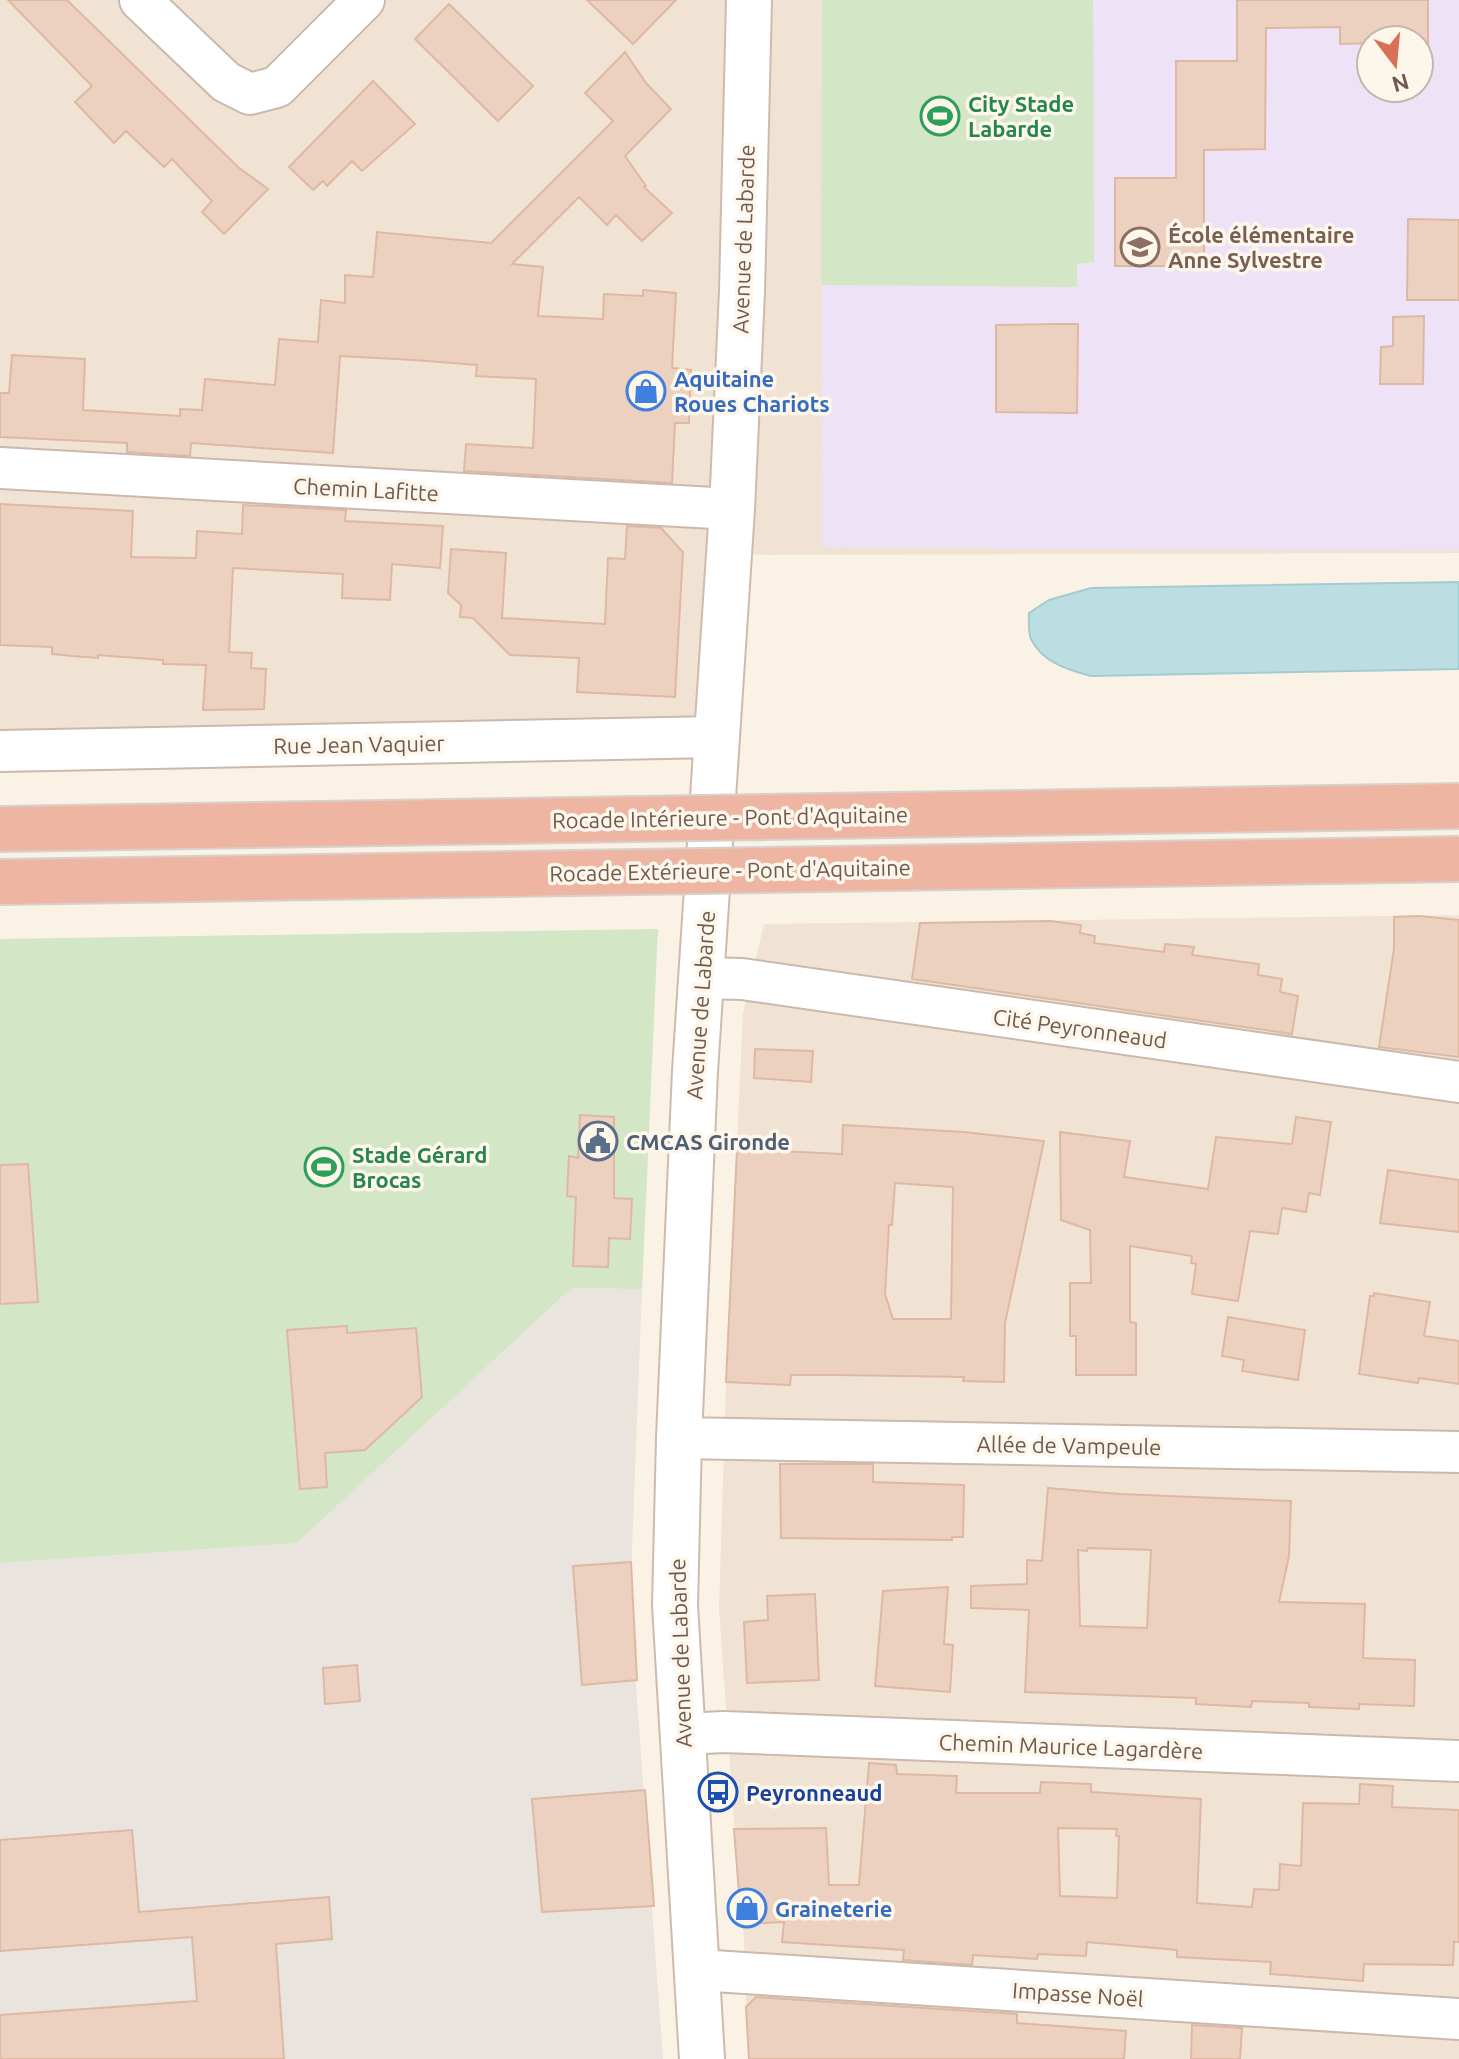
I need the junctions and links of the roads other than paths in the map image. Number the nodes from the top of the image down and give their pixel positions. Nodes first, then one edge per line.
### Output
1 (140, 0) edge
2 (364, 0) edge
3 (749, 0) edge
4 (0, 468) edge
5 (732, 509) junction
6 (717, 737) junction
7 (0, 751) edge
8 (1459, 806) edge
9 (0, 829) edge
10 (1459, 859) edge
11 (0, 882) edge
12 (701, 978) junction
13 (1459, 1082) edge
14 (679, 1438) junction
15 (1459, 1452) edge
16 (683, 1734) junction
17 (1459, 1761) edge
18 (698, 1970) junction
19 (1459, 2019) edge
20 (702, 2059) edge

1 - 2 street
3 - 5 main road, Avenue de Labarde
4 - 5 street, Chemin Lafitte
5 - 6 main road, Avenue de Labarde
6 - 7 street, Rue Jean Vaquier
6 - 12 main road, Avenue de Labarde
8 - 9 highway, Rocade Intérieure - Pont d'Aquitaine, bridge
10 - 11 highway, Rocade Extérieure - Pont d'Aquitaine, bridge
12 - 13 street, Cité Peyronneaud
12 - 14 main road, Avenue de Labarde
14 - 15 street, Allée de Vampeule
14 - 16 main road, Avenue de Labarde
16 - 17 street, Chemin Maurice Lagardère
16 - 18 main road, Avenue de Labarde
18 - 19 street, Impasse Noël
18 - 20 main road, Avenue de Labarde

